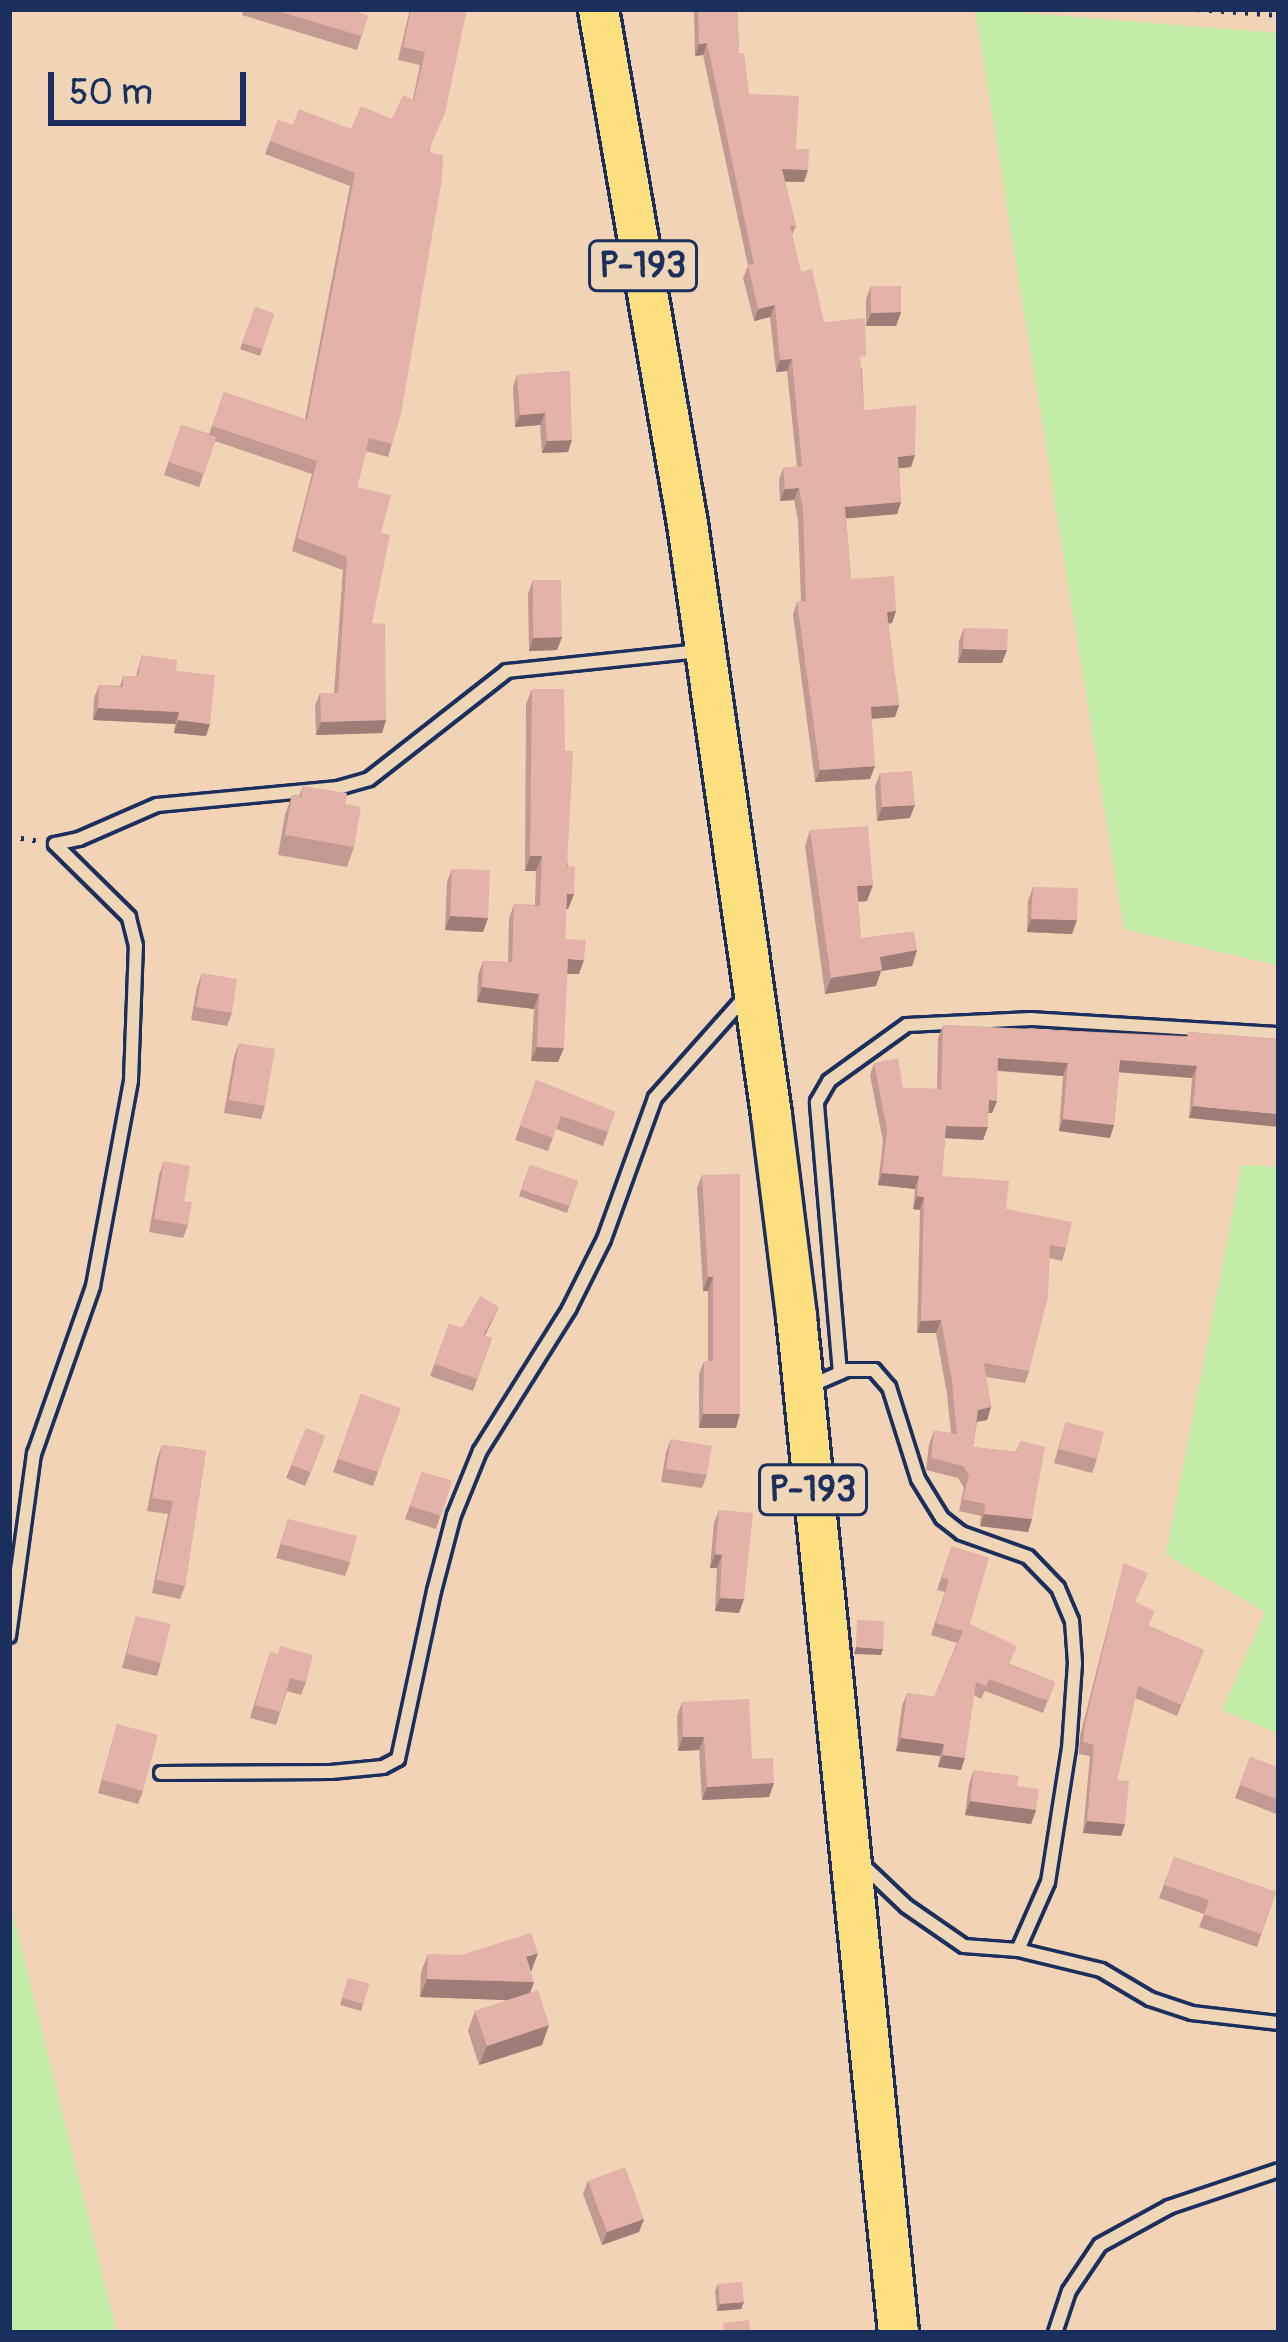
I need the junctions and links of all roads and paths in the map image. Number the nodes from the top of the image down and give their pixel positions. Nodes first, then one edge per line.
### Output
1 (598, 9) edge
2 (1197, 9) edge
3 (1279, 15) edge
4 (706, 650) junction
5 (9, 836) edge
6 (55, 844) junction
7 (753, 988) junction
8 (1279, 1034) edge
9 (841, 1373) junction
10 (803, 1389) junction
11 (9, 1636) edge
12 (161, 1772) dead end
13 (849, 1852) junction
14 (1018, 1950) junction
15 (1279, 2023) edge
16 (1279, 2170) edge
17 (898, 2333) edge
18 (1055, 2333) edge

1 - 4 main road, Р-193
2 - 3 path
4 - 6 lane
4 - 7 main road, Р-193
5 - 6 path
6 - 11 lane
7 - 10 main road, Р-193
7 - 12 lane
8 - 9 lane
9 - 10 lane
9 - 14 lane
10 - 13 main road, Р-193
13 - 14 lane
13 - 17 main road, Р-193
14 - 15 lane
16 - 18 lane

